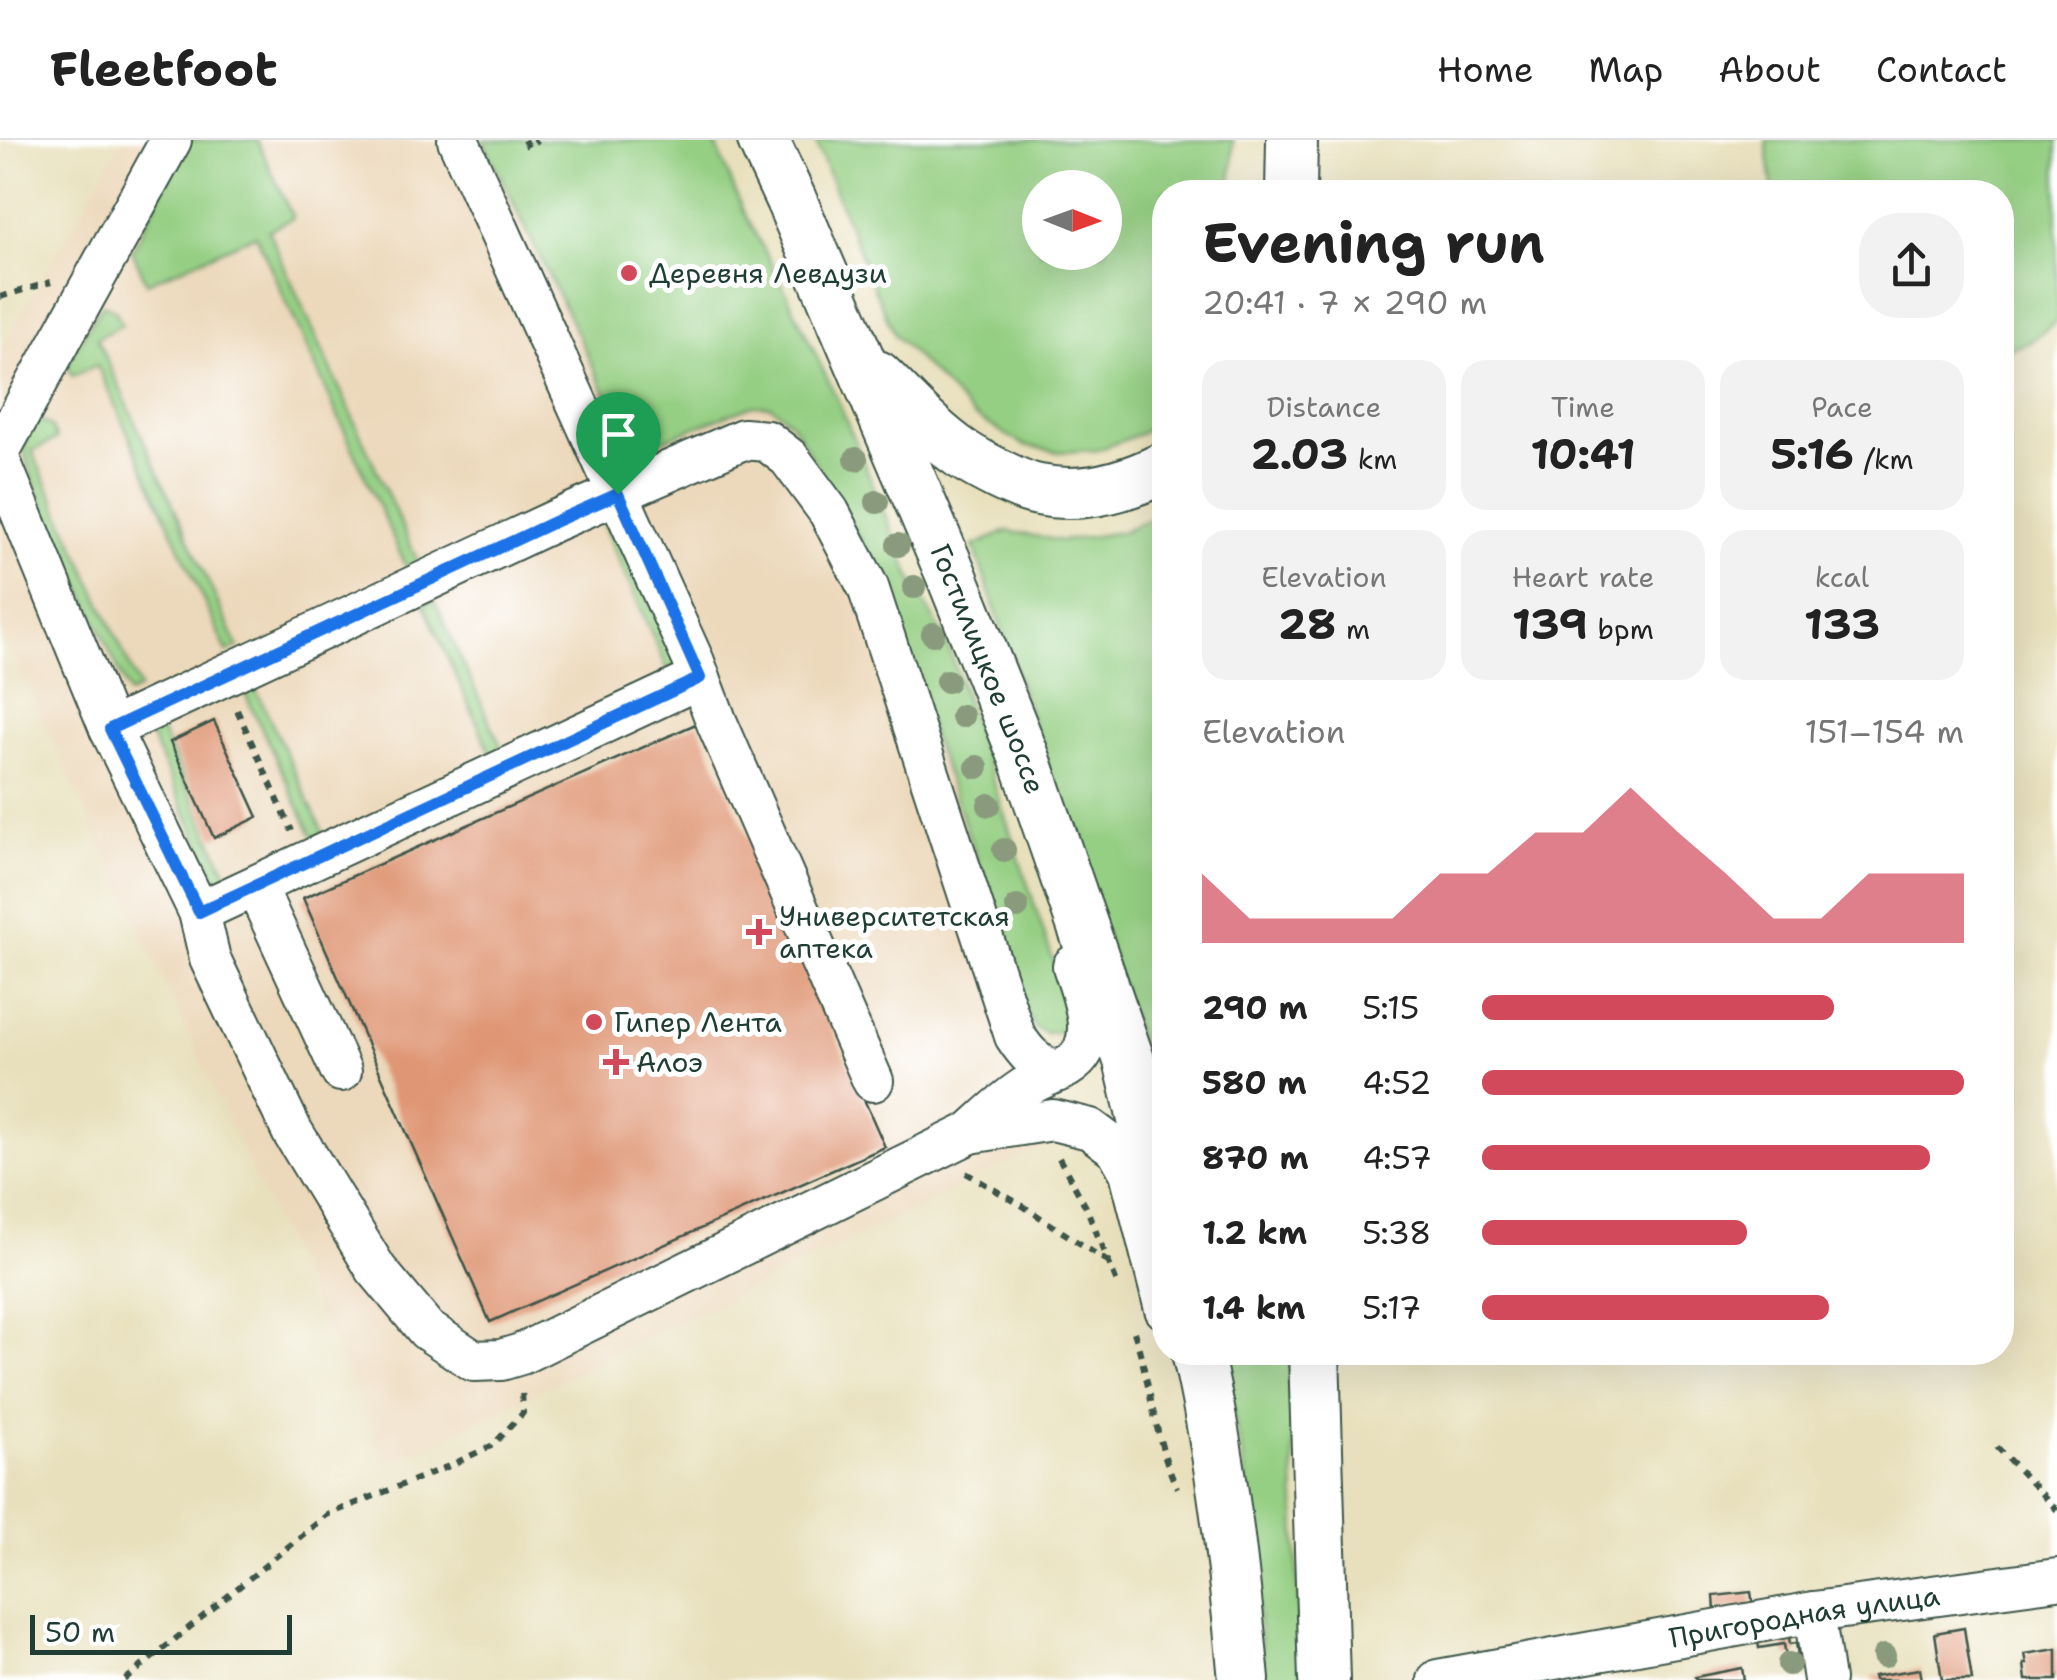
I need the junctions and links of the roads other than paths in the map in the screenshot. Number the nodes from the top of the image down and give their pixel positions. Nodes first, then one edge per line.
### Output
1 (171, 140) edge
2 (458, 140) edge
3 (762, 140) edge
4 (782, 140) edge
5 (1292, 140) edge
6 (1291, 180) edge
7 (791, 200) junction
8 (859, 358) junction
9 (0, 450) edge
10 (0, 460) edge
11 (1152, 473) edge
12 (618, 494) junction
13 (700, 678) junction
14 (110, 729) junction
15 (1040, 806) junction
16 (272, 879) junction
17 (199, 912) junction
18 (342, 1071) dead end
19 (1054, 1072) junction
20 (873, 1081) dead end
21 (961, 1149) junction
22 (1152, 1158) edge
23 (1149, 1318) edge
24 (1199, 1365) edge
25 (1314, 1365) edge
26 (2057, 1579) edge
27 (1814, 1612) junction
28 (1541, 1671) edge
29 (1244, 1680) edge
30 (1324, 1680) edge
31 (1438, 1680) edge
32 (1824, 1680) edge

1 - 9 street
2 - 12 street
3 - 7 main road, Гостилицкое шоссе
4 - 7 main road
5 - 6 main road
7 - 8 main road, Гостилицкое шоссе
8 - 11 main road
8 - 15 main road, Гостилицкое шоссе
10 - 14 street
12 - 13 street
12 - 14 street
12 - 19 street
13 - 16 street
13 - 20 street
14 - 17 street
15 - 19 street
15 - 22 main road, Гостилицкое шоссе
16 - 17 street
16 - 18 street
17 - 21 street
19 - 21 street
21 - 23 street
24 - 29 main road
25 - 30 main road
26 - 27 street, Пригородная улица
27 - 28 street, Пригородная улица
27 - 32 street
28 - 31 street, Пригородная улица

